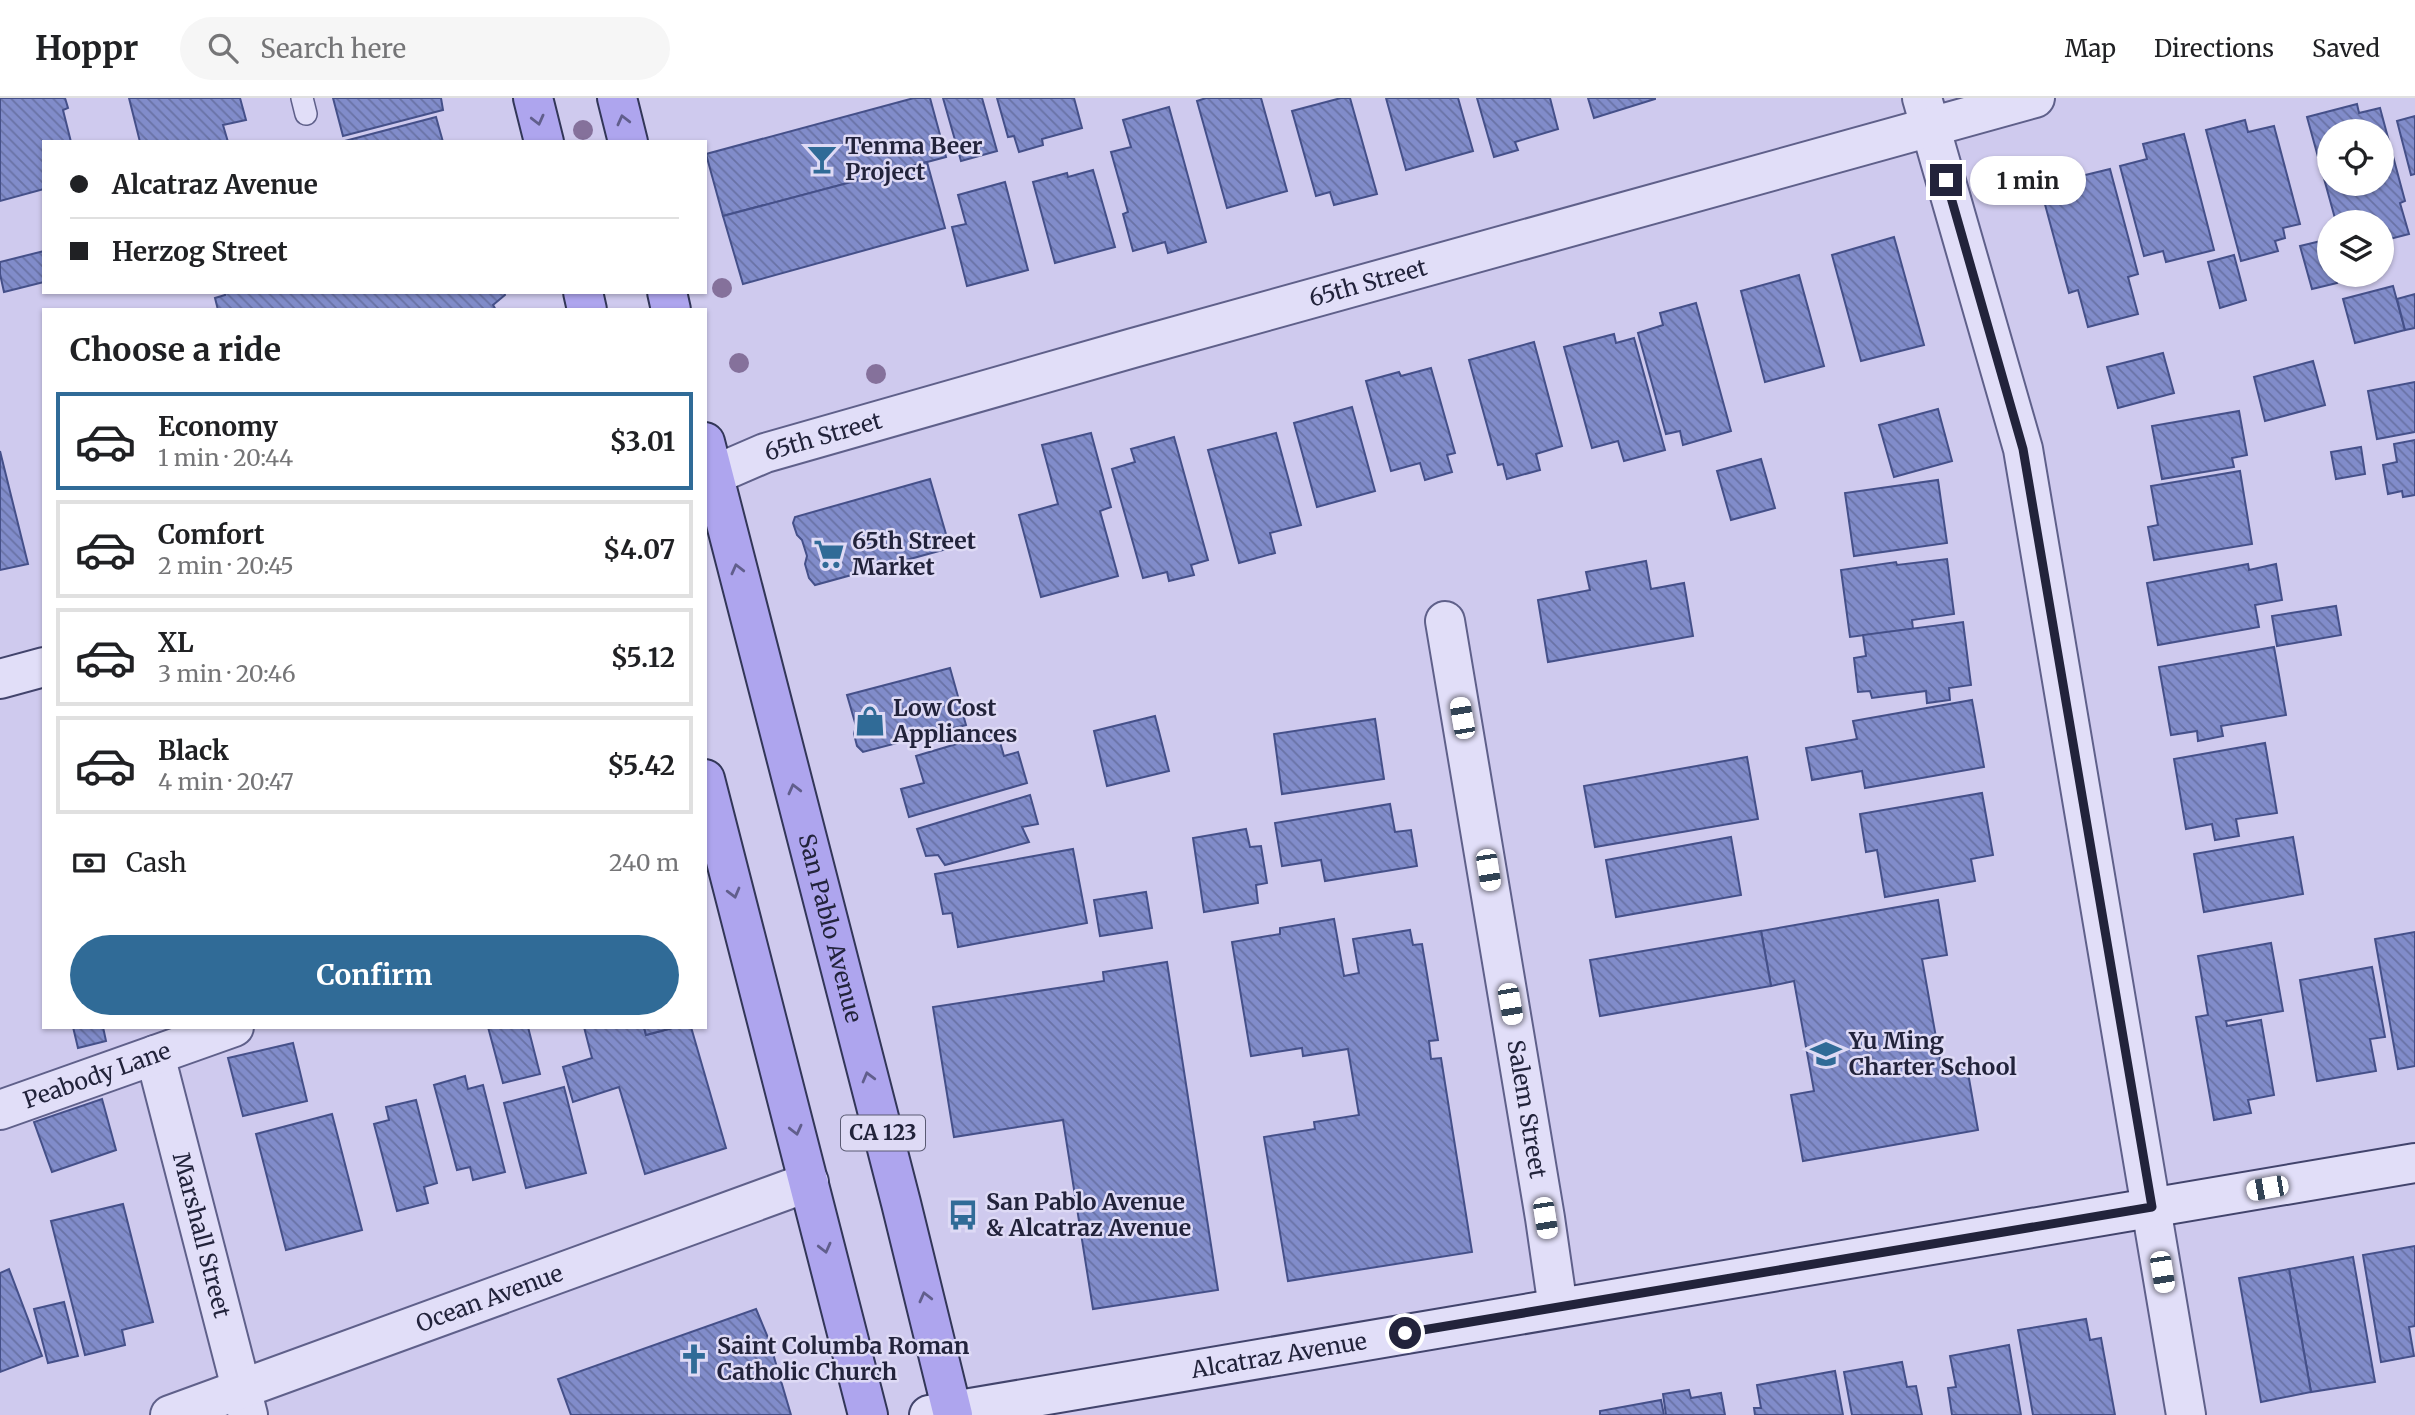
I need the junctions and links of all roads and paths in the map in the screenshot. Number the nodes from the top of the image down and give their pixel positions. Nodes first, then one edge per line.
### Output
1 (533, 98) edge
2 (617, 98) edge
3 (2035, 98) edge
4 (1926, 112) edge
5 (544, 140) edge
6 (628, 140) edge
7 (708, 465) edge
8 (1445, 621) dead end
9 (42, 668) edge
10 (0, 679) edge
11 (707, 795) edge
12 (715, 858) edge
13 (228, 1029) edge
14 (155, 1055) junction
15 (0, 1110) edge
16 (2415, 1163) edge
17 (809, 1182) junction
18 (2152, 1207) junction
19 (1558, 1308) junction
20 (244, 1402) edge
21 (945, 1414) edge
22 (170, 1415) edge
23 (868, 1415) edge
24 (2186, 1415) edge

1 -> 5 main road
6 -> 2 main road
3 - 4 street, 65th Street
4 - 7 street, 65th Street
4 - 18 street
21 -> 7 main road, San Pablo Avenue / CA 123
8 - 19 street, Salem Street
9 - 10 street
11 - 12 main road
12 -> 17 main road
13 - 14 street, Peabody Lane
14 - 15 street, Peabody Lane
14 - 20 street, Marshall Street
16 - 18 street, Alcatraz Avenue
17 - 20 street, Ocean Avenue
17 -> 23 main road
18 - 19 street, Alcatraz Avenue
18 - 24 street
19 - 21 street, Alcatraz Avenue
20 - 22 street, Ocean Avenue

